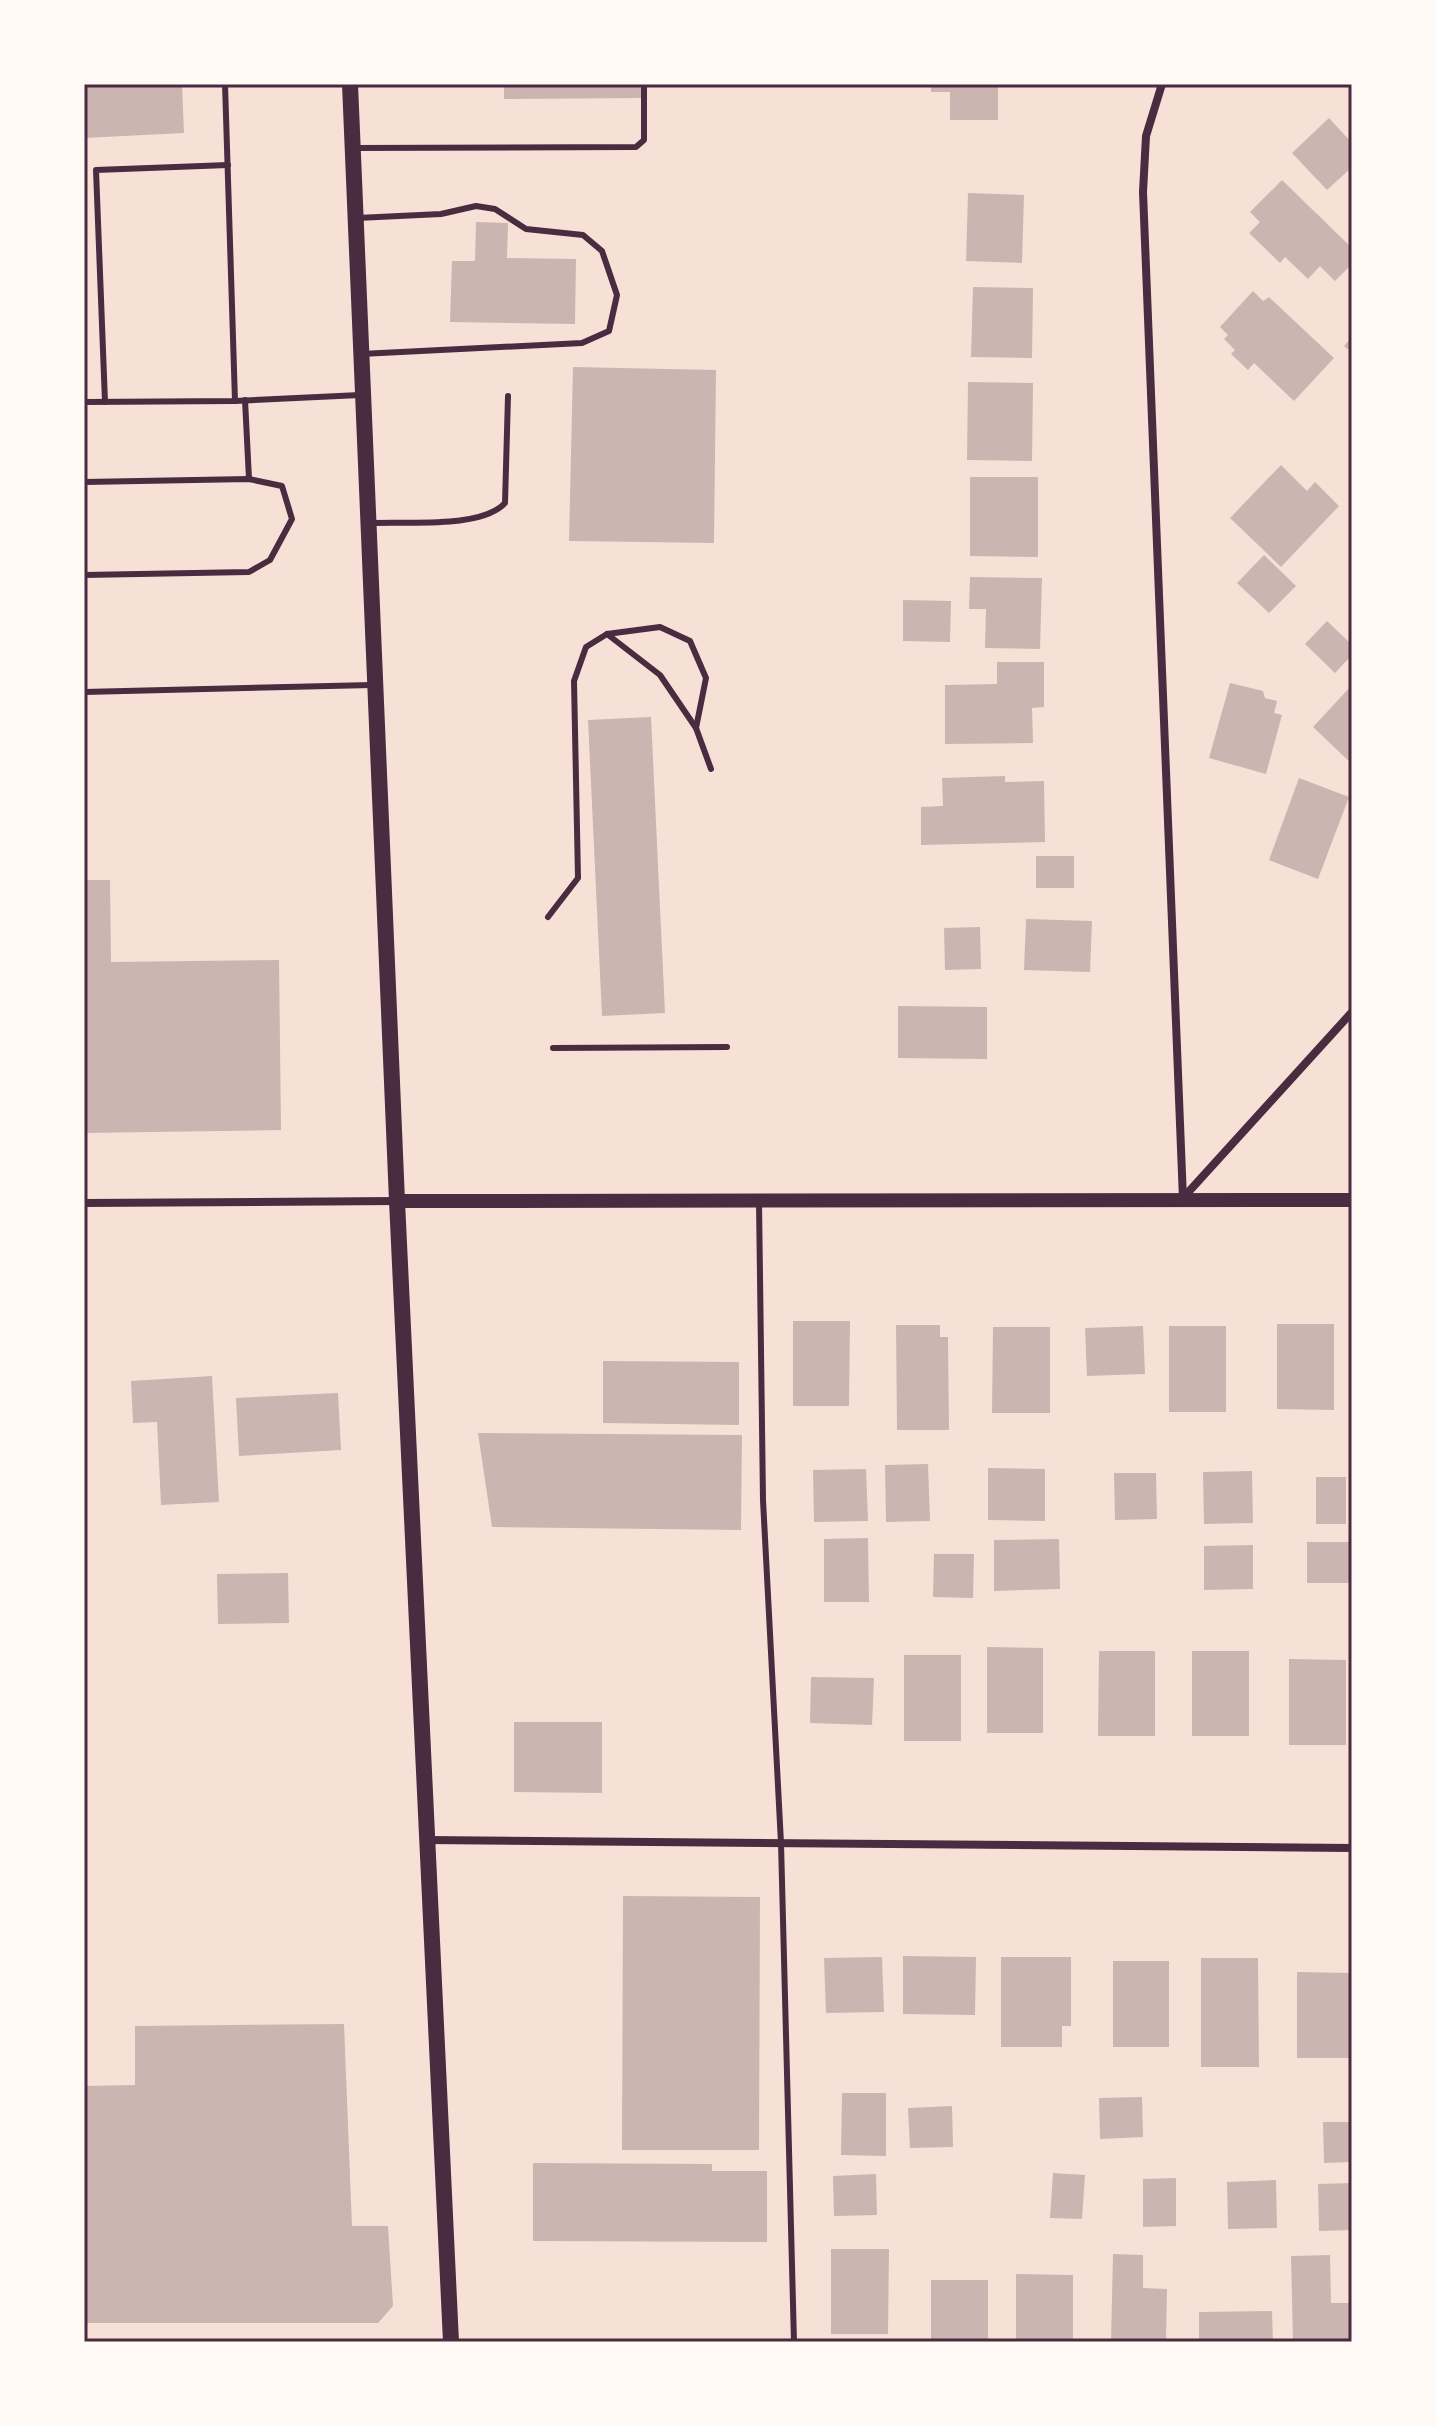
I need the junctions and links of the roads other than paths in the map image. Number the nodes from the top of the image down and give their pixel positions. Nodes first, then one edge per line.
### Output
1 (225, 84) edge
2 (350, 84) edge
3 (644, 84) edge
4 (1162, 84) edge
5 (353, 148) junction
6 (228, 165) junction
7 (356, 218) junction
8 (361, 354) junction
9 (364, 395) junction
10 (508, 396) dead end
11 (245, 400) junction
12 (235, 401) junction
13 (84, 402) edge
14 (105, 402) junction
15 (249, 479) junction
16 (84, 482) edge
17 (368, 523) junction
18 (84, 575) edge
19 (607, 634) junction
20 (375, 685) junction
21 (84, 692) edge
22 (696, 728) junction
23 (711, 769) dead end
24 (548, 917) dead end
25 (1352, 1012) edge
26 (727, 1047) dead end
27 (553, 1048) dead end
28 (1183, 1199) junction
29 (759, 1200) junction
30 (1352, 1200) edge
31 (397, 1201) junction
32 (84, 1203) edge
33 (427, 1840) junction
34 (781, 1843) junction
35 (1352, 1848) edge
36 (451, 2342) edge
37 (794, 2342) edge

1 - 6 lane
2 - 5 main road
3 - 5 lane
4 - 28 street
5 - 7 main road
6 - 12 lane
6 - 14 lane
7 - 8 main road
7 - 8 lane
8 - 9 main road
9 - 11 lane
9 - 17 main road
10 - 17 lane
11 - 12 lane
11 - 15 lane
12 - 14 lane
13 - 14 lane
15 - 16 lane
15 - 18 lane
17 - 20 main road
19 - 22 lane
19 - 22 lane
19 - 24 lane
20 - 21 lane
20 - 31 main road
22 - 23 lane
25 - 28 street
26 - 27 lane
28 - 29 street
28 - 30 street
29 - 31 street
29 - 34 lane
31 - 32 street
31 - 33 main road
33 - 34 street
33 - 36 main road
34 - 35 street
34 - 37 lane

